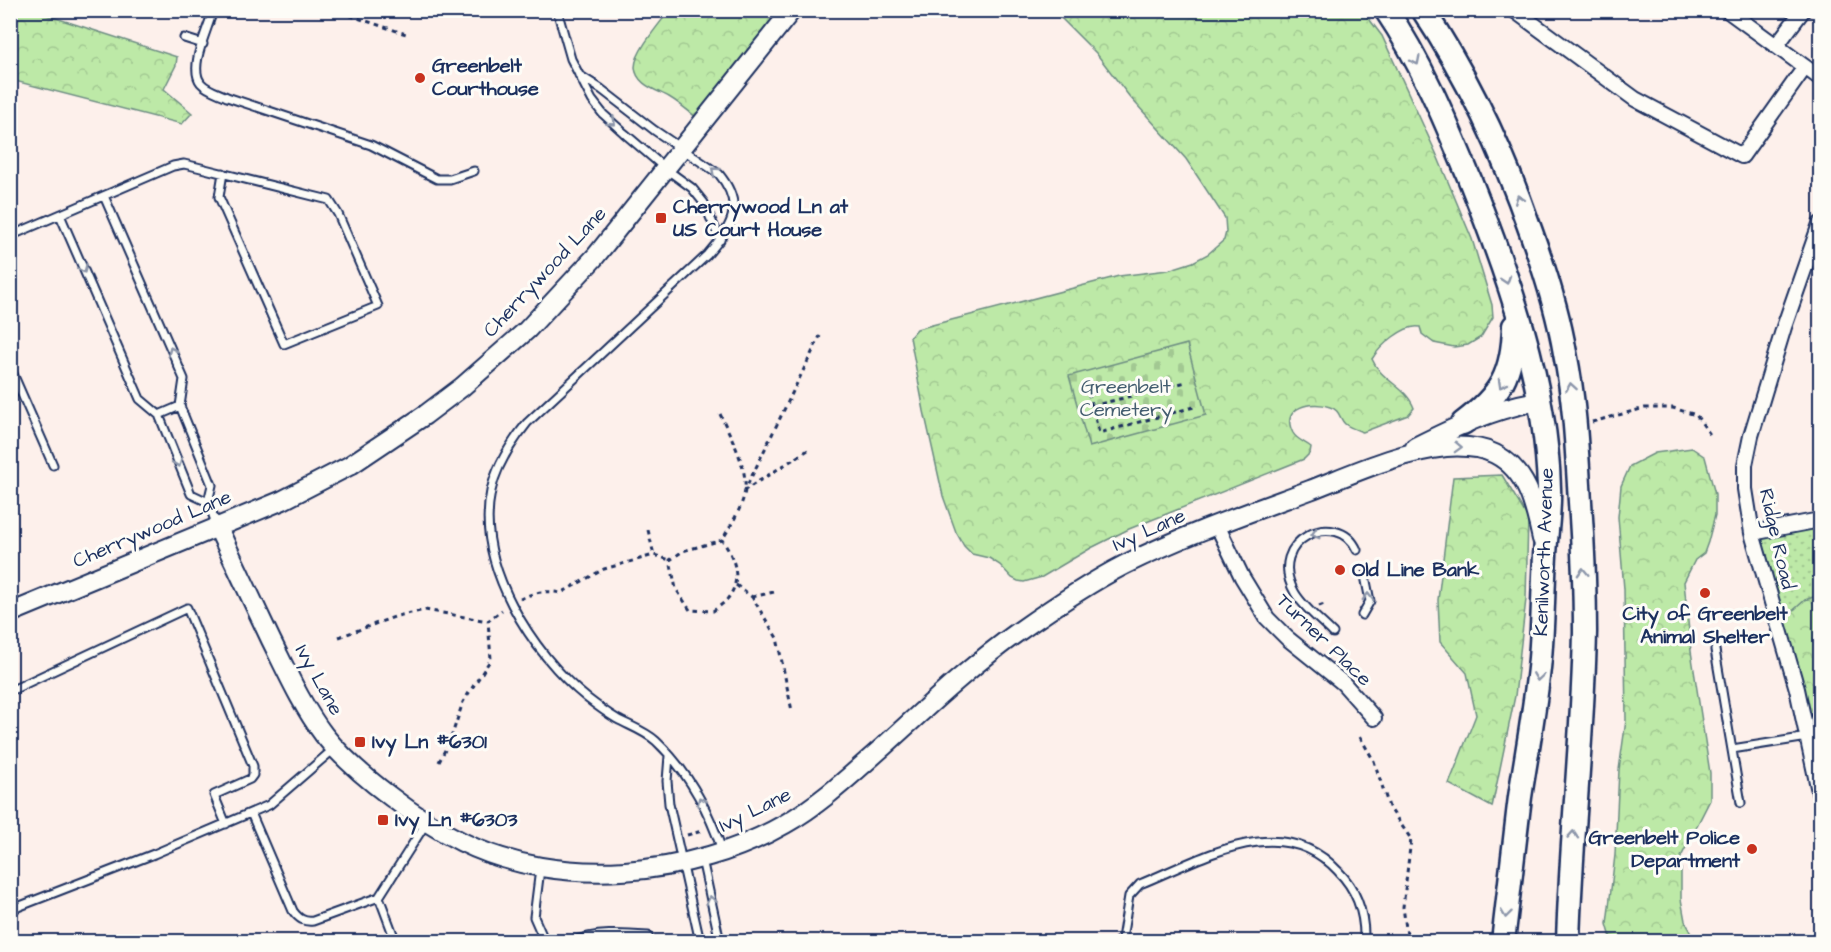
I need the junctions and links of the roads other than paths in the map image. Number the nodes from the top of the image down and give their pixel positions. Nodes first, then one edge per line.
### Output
1 (213, 10) edge
2 (557, 10) edge
3 (792, 10) edge
4 (1386, 10) edge
5 (1423, 10) edge
6 (1514, 10) edge
7 (1727, 10) edge
8 (1803, 10) edge
9 (184, 38) dead end
10 (203, 44) junction
11 (1776, 46) junction
12 (1804, 67) junction
13 (579, 75) junction
14 (1821, 78) edge
15 (682, 148) junction
16 (666, 169) junction
17 (474, 171) dead end
18 (223, 173) junction
19 (104, 196) junction
20 (60, 215) junction
21 (1821, 224) edge
22 (10, 236) edge
23 (720, 240) junction
24 (1515, 306) junction
25 (10, 367) edge
26 (1539, 401) junction
27 (180, 406) junction
28 (159, 415) junction
29 (1463, 423) junction
30 (1381, 463) junction
31 (53, 465) dead end
32 (1578, 466) junction
33 (208, 502) junction
34 (1821, 520) edge
35 (1217, 525) junction
36 (218, 526) junction
37 (1752, 533) junction
38 (1357, 550) dead end
39 (1545, 556) junction
40 (1365, 576) dead end
41 (10, 613) edge
42 (1362, 615) dead end
43 (1333, 633) dead end
44 (1715, 650) dead end
45 (10, 691) edge
46 (1374, 718) dead end
47 (1808, 737) junction
48 (336, 747) junction
49 (1732, 749) junction
50 (669, 756) junction
51 (1821, 796) edge
52 (1741, 803) dead end
53 (251, 813) junction
54 (427, 821) junction
55 (226, 824) junction
56 (722, 852) junction
57 (702, 858) junction
58 (682, 864) junction
59 (540, 866) junction
60 (379, 897) junction
61 (10, 910) edge
62 (10, 935) edge
63 (595, 939) edge
64 (1120, 941) edge
65 (20, 942) edge
66 (396, 942) edge
67 (545, 942) edge
68 (571, 942) edge
69 (650, 942) edge
70 (700, 942) edge
71 (720, 942) edge
72 (1364, 942) edge
73 (1503, 942) edge
74 (1568, 942) edge

1 - 10 lane
2 - 13 lane
3 - 15 street, Cherrywood Lane
4 -> 24 main road, Kenilworth Avenue
32 -> 5 main road, Kenilworth Avenue
6 - 12 street
7 - 11 street
8 - 11 street
9 - 10 lane
10 - 17 lane
11 - 12 street
12 - 14 street
13 - 15 lane
13 -> 16 lane
15 - 16 street, Cherrywood Lane
23 -> 15 lane
16 - 23 lane
16 - 36 street, Cherrywood Lane
18 - 18 lane
18 - 19 lane
19 - 20 lane
27 -> 19 lane
20 - 22 lane
20 -> 28 lane
21 - 37 street, Ridge Road
23 - 50 lane
24 - 26 main road, Kenilworth Avenue
24 -> 29 main road
25 - 31 lane
26 - 29 street, Ivy Lane
26 - 32 main road
26 - 39 main road, Kenilworth Avenue
27 - 28 lane
27 - 33 lane
28 -> 33 lane
29 - 30 street, Ivy Lane
30 - 35 street, Ivy Lane
30 -> 39 street, Ivy Lane
74 -> 32 main road, Kenilworth Avenue
33 - 36 lane
34 - 37 street
35 - 46 street, Turner Place
35 - 56 street, Ivy Lane
36 - 41 street, Cherrywood Lane
36 - 48 street, Ivy Lane
37 - 47 street, Ridge Road
38 -> 43 lane
39 -> 73 main road, Kenilworth Avenue
42 -> 40 lane
44 - 49 lane
45 - 55 lane
47 - 49 lane
47 - 51 street, Ridge Road
48 - 53 lane
48 - 54 street, Ivy Lane
49 - 52 lane
56 -> 50 lane
50 - 58 lane
53 - 55 lane
53 - 60 lane
54 - 59 street, Ivy Lane
54 - 60 lane
55 - 61 lane
56 - 57 street, Ivy Lane
57 - 58 street, Ivy Lane
71 -> 57 lane
58 - 59 street, Ivy Lane
58 - 70 lane
59 - 67 lane
60 - 66 lane
62 - 65 lane
63 - 68 lane
63 - 69 lane
64 - 72 lane

